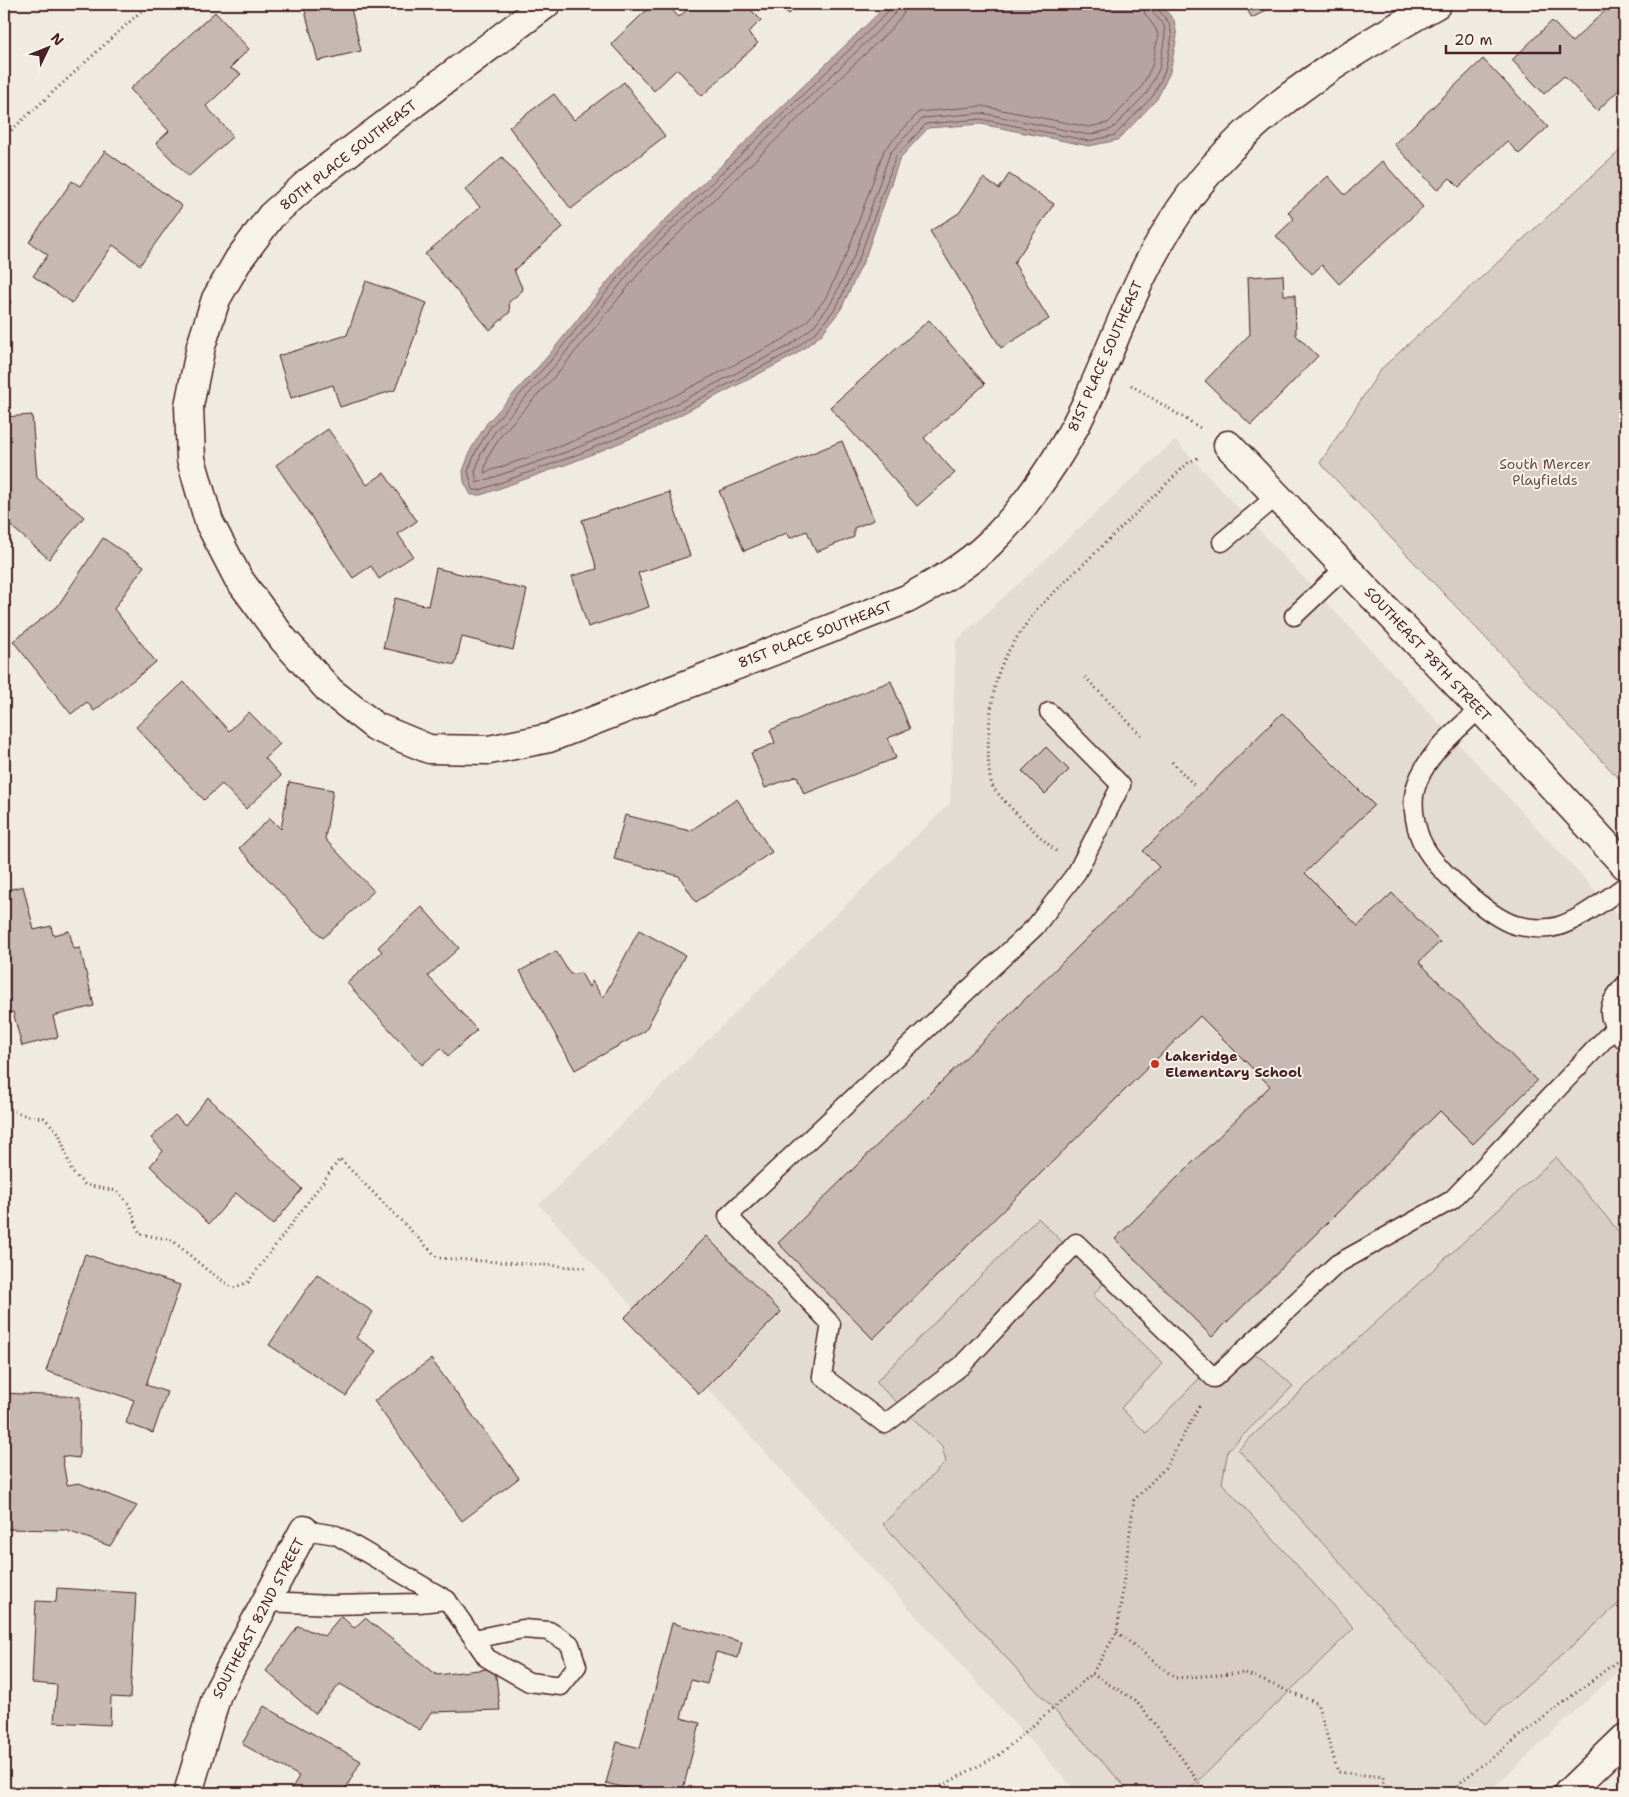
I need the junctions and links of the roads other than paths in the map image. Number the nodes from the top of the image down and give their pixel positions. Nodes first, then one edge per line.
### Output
1 (546, 4) edge
2 (1436, 4) edge
3 (1228, 445) road end
4 (1277, 496) junction
5 (1222, 542) dead end
6 (1346, 567) junction
7 (1294, 616) dead end
8 (1480, 708) junction
9 (1049, 712) dead end
10 (489, 750) joint
11 (1625, 865) edge
12 (1625, 886) edge
13 (1625, 985) edge
14 (1620, 1035) edge
15 (304, 1530) joint
16 (447, 1600) junction
17 (267, 1602) junction
18 (474, 1639) junction
19 (1625, 1738) edge
20 (188, 1793) edge
21 (1568, 1793) edge

1 - 10 street, 80TH PLACE SOUTHEAST
2 - 10 street, 81ST PLACE SOUTHEAST
3 - 4 street, SOUTHEAST 78TH STREET
4 - 5 lane
4 - 6 street, SOUTHEAST 78TH STREET
6 - 7 lane
6 - 8 street, SOUTHEAST 78TH STREET
8 - 11 street, SOUTHEAST 78TH STREET
8 - 12 lane
9 - 14 lane
13 - 14 lane
15 - 16 lane
15 - 17 street, SOUTHEAST 82ND STREET
16 - 17 lane
16 - 18 lane
17 - 20 street, SOUTHEAST 82ND STREET
18 - 18 lane
19 - 21 street

